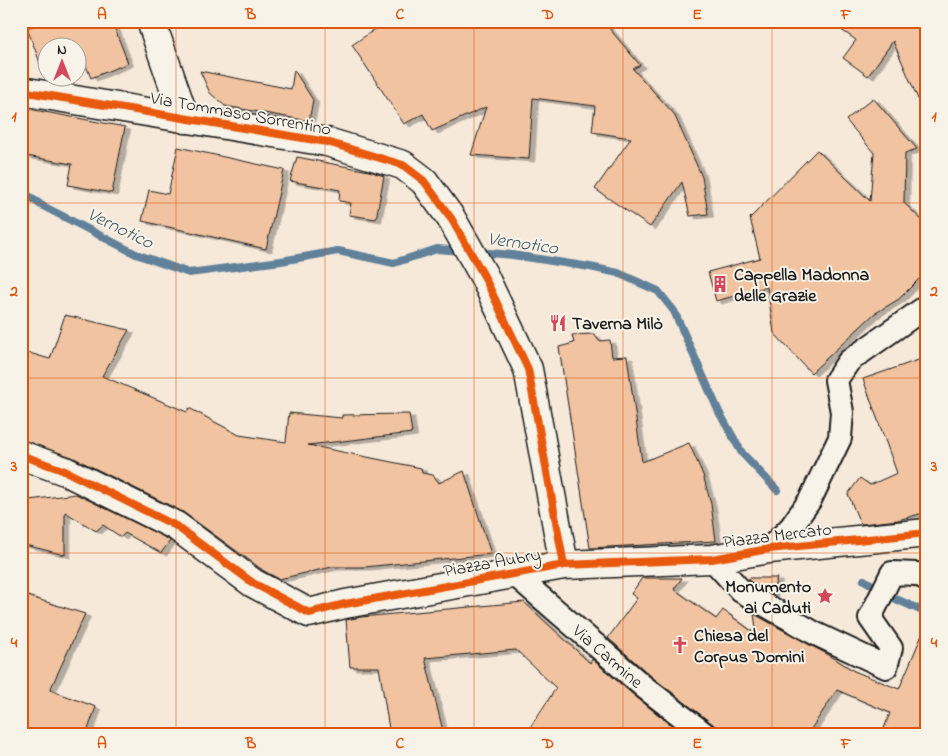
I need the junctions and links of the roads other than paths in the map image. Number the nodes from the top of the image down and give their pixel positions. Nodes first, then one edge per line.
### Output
1 (151, 21) edge
2 (21, 91) edge
3 (185, 119) junction
4 (927, 306) edge
5 (21, 455) edge
6 (927, 533) edge
7 (769, 549) junction
8 (712, 559) junction
9 (564, 565) junction
10 (514, 574) junction
11 (927, 579) edge
12 (706, 735) edge

1 - 3 street
2 - 3 street, Via Tommaso Sorrentino
3 - 9 street, Via Tommaso Sorrentino
4 - 7 street
5 - 10 street, Piazza Aubry
6 - 7 street, Piazza Mercato
7 - 8 street, Piazza Mercato
8 - 9 street, Piazza Aubry
8 - 11 street
9 - 10 street, Piazza Aubry
10 - 12 street, Via Carmine

